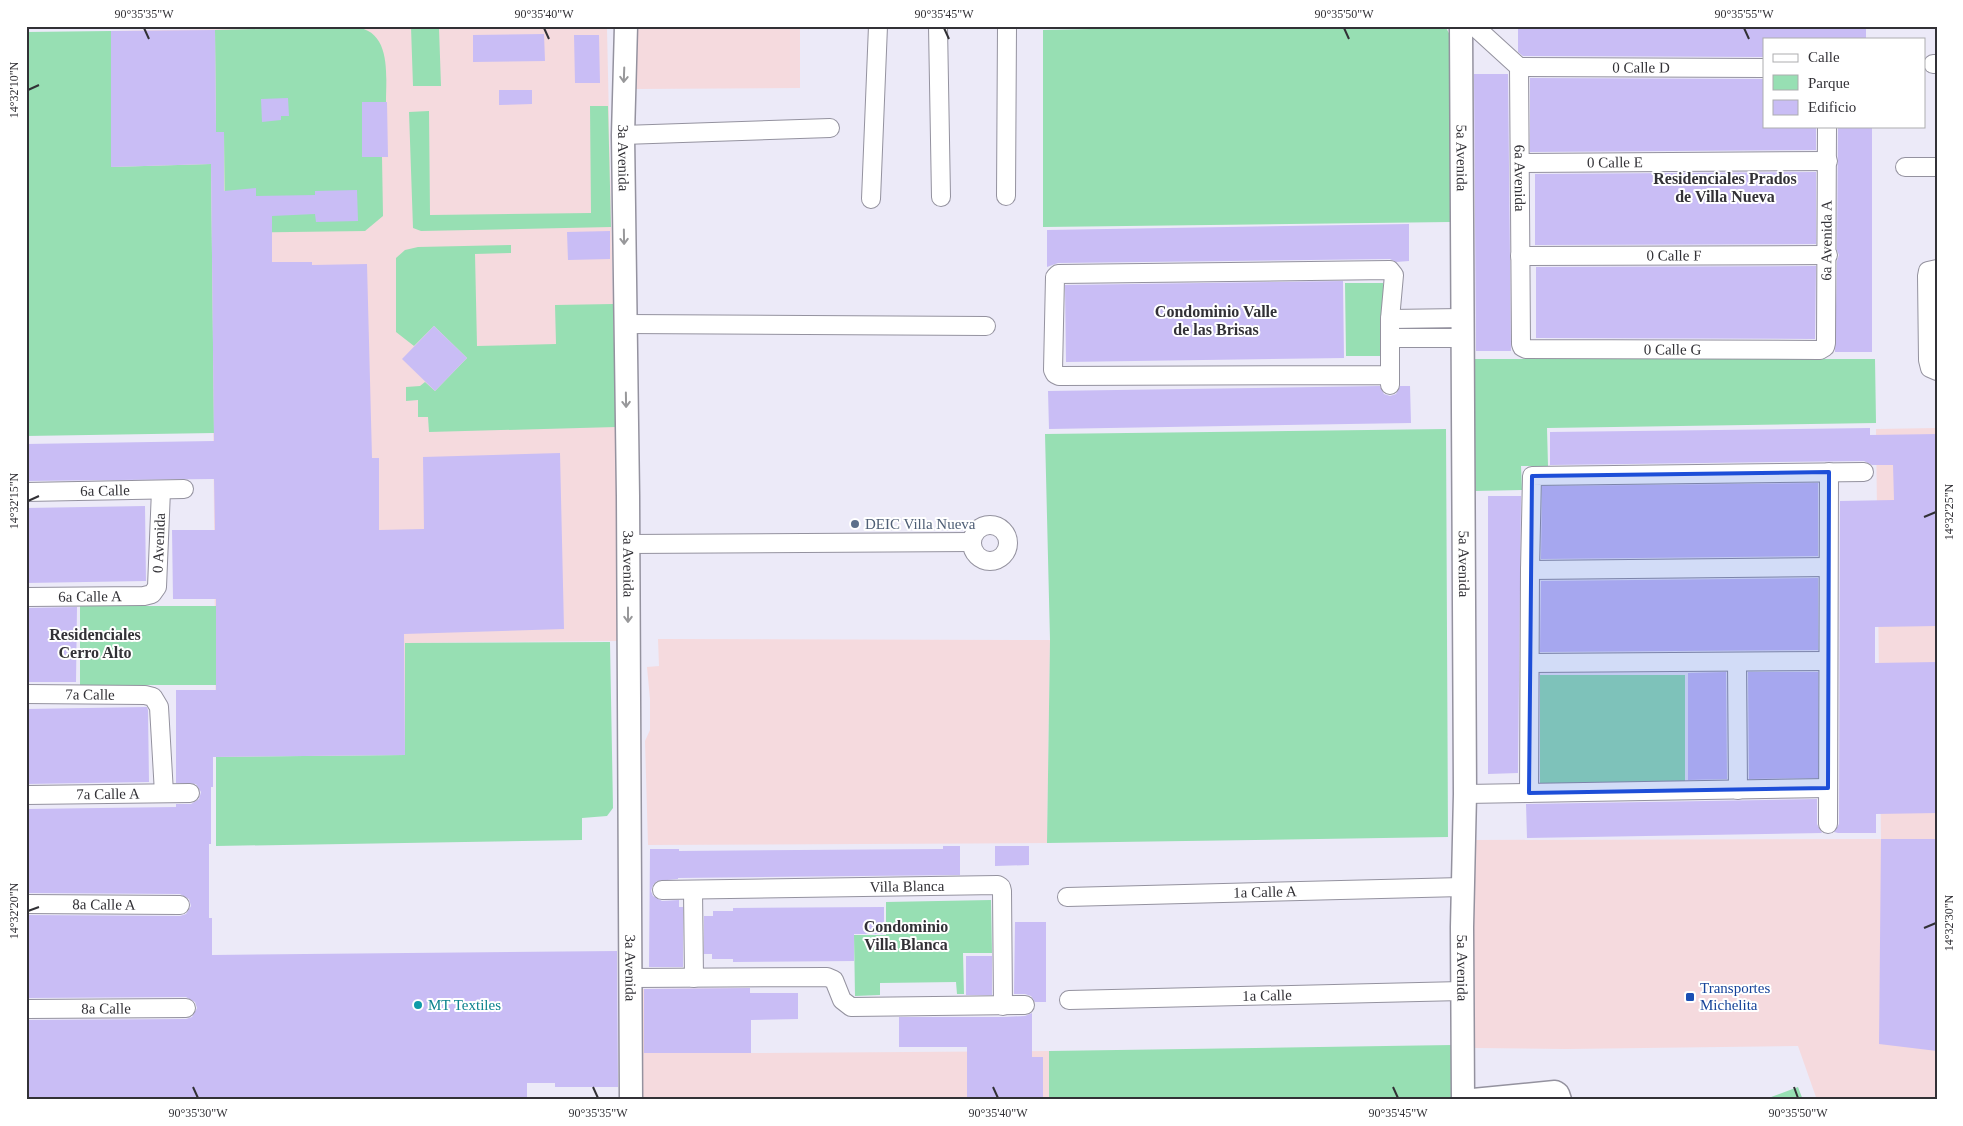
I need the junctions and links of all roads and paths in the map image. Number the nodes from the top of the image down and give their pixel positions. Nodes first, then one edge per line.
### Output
1 (626, 26) edge
2 (878, 26) edge
3 (938, 26) edge
4 (1007, 26) edge
5 (1461, 26) edge
6 (1474, 26) edge
7 (1518, 67) junction
8 (1763, 68) edge
9 (830, 128) dead end
10 (1827, 128) edge
11 (623, 135) junction
12 (1828, 161) junction
13 (1521, 163) junction
14 (1905, 167) dead end
15 (1937, 167) edge
16 (1006, 196) dead end
17 (941, 197) dead end
18 (871, 199) dead end
19 (1828, 255) junction
20 (1520, 256) junction
21 (1935, 269) edge
22 (1390, 319) junction
23 (625, 324) junction
24 (986, 326) dead end
25 (1462, 328) junction
26 (1390, 338) junction
27 (1526, 349) joint
28 (1820, 350) joint
29 (1933, 366) edge
30 (1829, 472) junction
31 (1864, 472) dead end
32 (184, 489) dead end
33 (162, 490) junction
34 (26, 492) edge
35 (972, 542) dead end
36 (628, 544) junction
37 (1828, 567) junction
38 (1530, 570) junction
39 (152, 594) joint
40 (26, 596) edge
41 (1828, 661) junction
42 (1737, 662) junction
43 (1530, 664) junction
44 (26, 694) edge
45 (1828, 788) junction
46 (1738, 790) junction
47 (164, 793) junction
48 (190, 793) dead end
49 (1529, 793) junction
50 (1464, 794) junction
51 (26, 795) edge
52 (1828, 824) dead end
53 (1462, 887) junction
54 (662, 890) dead end
55 (693, 890) junction
56 (1068, 897) dead end
57 (26, 904) edge
58 (180, 905) dead end
59 (631, 978) junction
60 (694, 978) junction
61 (1462, 991) junction
62 (1069, 1000) dead end
63 (1025, 1005) dead end
64 (1003, 1006) junction
65 (26, 1008) edge
66 (186, 1008) dead end
67 (1558, 1096) edge
68 (632, 1100) edge
69 (1462, 1100) edge
70 (1473, 1100) edge

1 -> 11 street, 3a Avenida
2 - 18 street
3 - 17 street
4 - 16 street
5 - 25 street, 5a Avenida
6 - 7 street
7 - 8 street, 0 Calle D
7 - 13 street, 6a Avenida
9 - 11 street
10 - 12 street, 6a Avenida A
11 -> 23 street, 3a Avenida
12 - 13 street, 0 Calle E
12 - 19 street, 6a Avenida A
13 - 20 street, 6a Avenida
14 - 15 street
19 - 20 street, 0 Calle F
19 - 28 street, 6a Avenida A
20 - 27 street, 6a Avenida
21 - 29 street
22 - 25 street
22 - 26 street
22 - 26 street
23 - 24 street
23 -> 36 street, 3a Avenida
25 - 26 street
25 - 50 street, 5a Avenida
27 - 28 street, 0 Calle G
30 - 31 street
30 - 37 street
30 - 38 street
32 - 33 street, 6a Calle
33 - 34 street, 6a Calle
33 - 39 street, 0 Avenida
35 - 36 street
36 -> 59 street, 3a Avenida
37 - 38 street
37 - 41 street
38 - 43 street
39 - 40 street, 6a Calle A
41 - 42 street
41 - 45 street
42 - 43 street
42 - 46 street
43 - 49 street
44 - 47 street, 7a Calle
45 - 46 street
45 - 52 street
46 - 49 street
47 - 48 street, 7a Calle A
47 - 51 street, 7a Calle A
49 - 50 street
50 - 53 street, 5a Avenida
53 - 56 street, 1a Calle A
53 - 61 street, 5a Avenida
54 - 55 street, Villa Blanca
55 - 60 street
55 - 64 street, Villa Blanca
57 - 58 street, 8a Calle A
59 - 60 street
59 - 68 street, 3a Avenida
60 - 64 street
61 - 62 street, 1a Calle
61 - 69 street, 5a Avenida
63 - 64 street
65 - 66 street, 8a Calle
67 - 70 street

